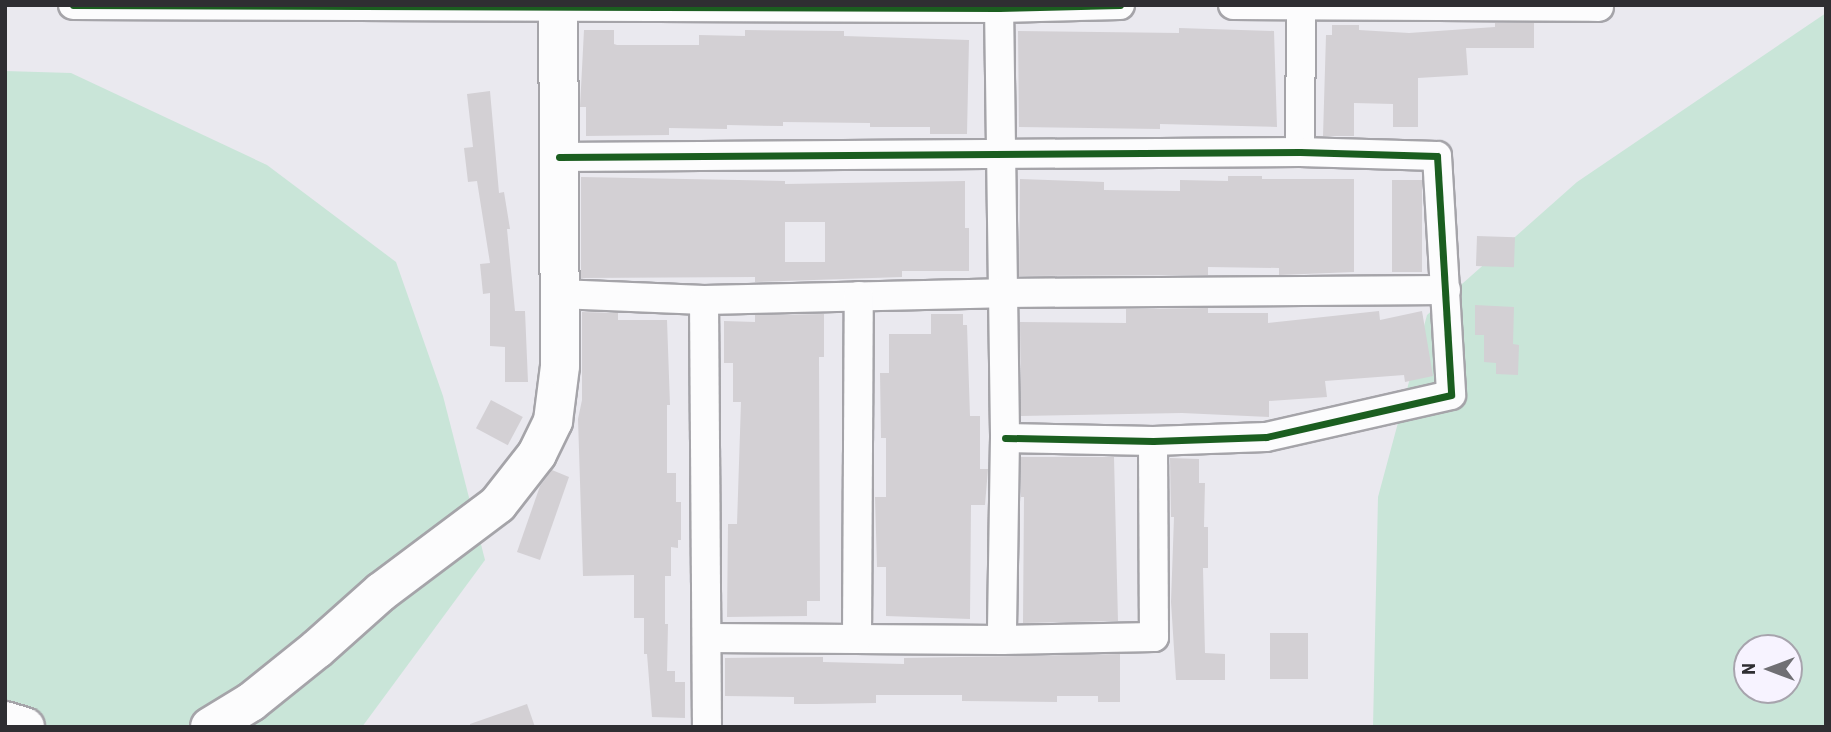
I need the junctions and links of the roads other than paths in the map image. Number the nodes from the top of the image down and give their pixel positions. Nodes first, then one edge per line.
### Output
1 (1119, 5) edge
2 (1233, 5) edge
3 (77, 6) edge
4 (558, 6) edge
5 (707, 6) edge
6 (853, 6) edge
7 (1301, 6) edge
8 (999, 7) edge
9 (1599, 7) edge
10 (1300, 152) junction
11 (1000, 153) junction
12 (559, 157) junction
13 (1446, 290) junction
14 (1002, 293) junction
15 (559, 294) junction
16 (859, 296) junction
17 (704, 300) junction
18 (1005, 438) junction
19 (1153, 441) junction
20 (708, 638) junction
21 (857, 638) junction
22 (1002, 640) junction
23 (5, 721) edge
24 (25, 727) edge
25 (210, 727) edge
26 (707, 727) edge

1 - 8 street
2 - 7 street
3 - 4 street
4 - 5 street
4 - 12 street
5 - 6 street
6 - 8 street
7 - 9 street
7 - 10 street
8 - 11 street
10 - 11 street
10 - 13 street
11 - 12 street
11 - 14 street
12 - 15 street
13 - 14 street
13 - 19 street
14 - 16 street
14 - 18 street
15 - 17 street
15 - 25 street
16 - 17 street
16 - 21 street
17 - 20 street
18 - 19 street
18 - 22 street
19 - 22 street
20 - 21 street
20 - 26 street
21 - 22 street
23 - 24 street

